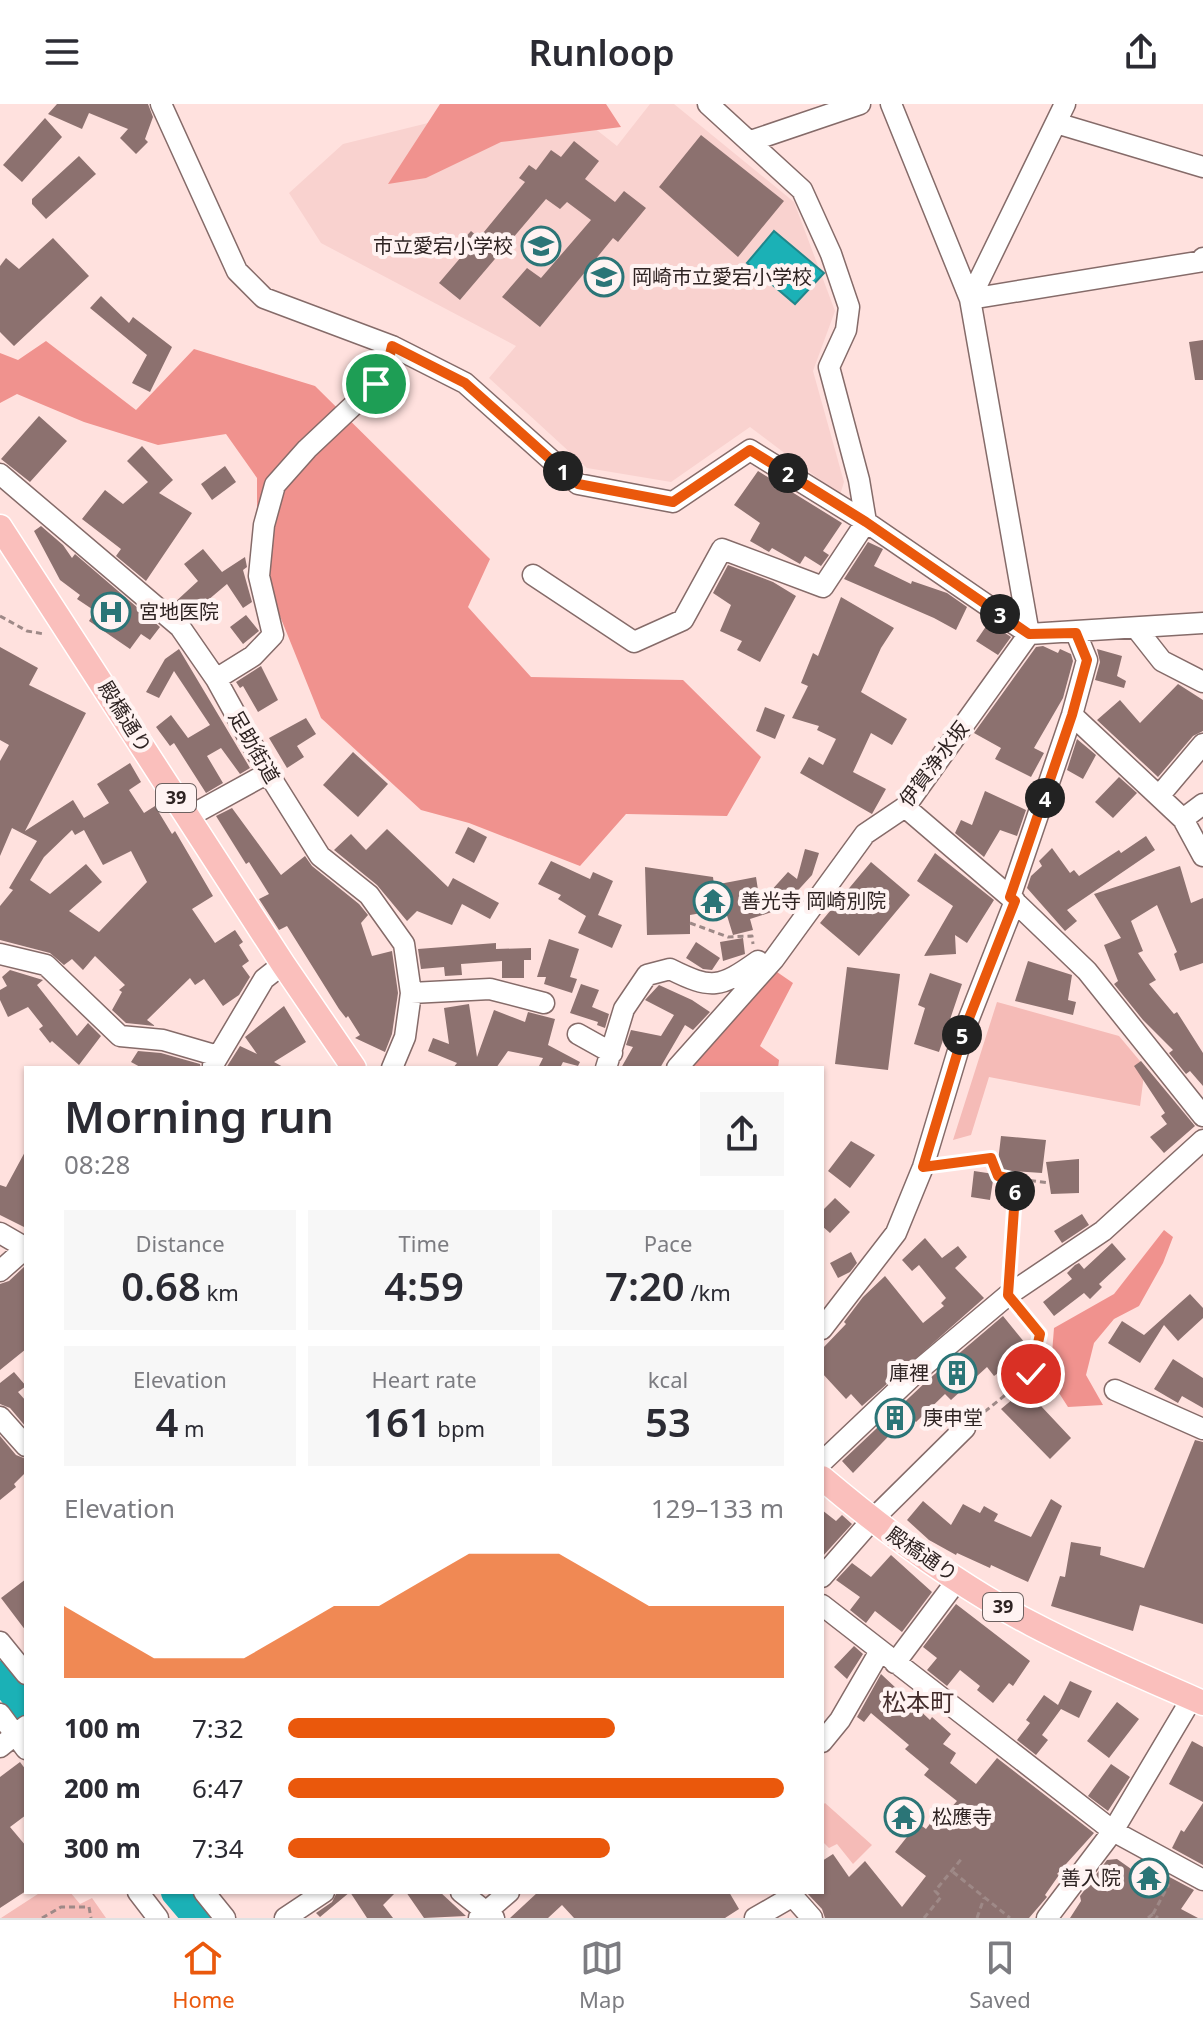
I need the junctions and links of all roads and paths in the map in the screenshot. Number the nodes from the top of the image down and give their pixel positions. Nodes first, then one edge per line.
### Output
1 (161, 104) edge
2 (708, 104) edge
3 (860, 104) edge
4 (891, 104) edge
5 (1061, 113) edge
6 (751, 141) junction
7 (1203, 167) edge
8 (1203, 258) edge
9 (970, 299) junction
10 (392, 346) junction
11 (0, 474) edge
12 (866, 522) junction
13 (0, 527) edge
14 (533, 575) dead end
15 (0, 616) edge
16 (1203, 623) edge
17 (1136, 628) junction
18 (1076, 633) junction
19 (1029, 634) junction
20 (76, 640) junction
21 (216, 679) junction
22 (1203, 682) edge
23 (1072, 715) junction
24 (1203, 744) edge
25 (268, 773) junction
26 (1159, 796) junction
27 (1203, 804) edge
28 (905, 807) junction
29 (188, 817) junction
30 (1183, 819) junction
31 (1203, 856) edge
32 (1012, 899) junction
33 (690, 923) dead end
34 (0, 954) edge
35 (758, 961) joint
36 (283, 964) junction
37 (411, 993) junction
38 (544, 1003) dead end
39 (578, 1034) dead end
40 (609, 1060) edge
41 (215, 1062) edge
42 (353, 1066) edge
43 (393, 1066) edge
44 (679, 1066) edge
45 (1203, 1116) edge
46 (1203, 1140) edge
47 (923, 1167) junction
48 (1017, 1172) dead end
49 (1016, 1180) junction
50 (1049, 1183) dead end
51 (0, 1233) edge
52 (24, 1247) edge
53 (24, 1250) edge
54 (0, 1271) edge
55 (1008, 1295) junction
56 (824, 1326) edge
57 (1115, 1390) dead end
58 (0, 1417) edge
59 (965, 1428) joint
60 (1203, 1429) edge
61 (24, 1444) edge
62 (824, 1460) edge
63 (824, 1480) edge
64 (872, 1520) junction
65 (824, 1575) edge
66 (958, 1579) junction
67 (824, 1607) edge
68 (0, 1642) edge
69 (887, 1657) junction
70 (24, 1672) edge
71 (1198, 1701) edge
72 (0, 1714) edge
73 (17, 1739) edge
74 (824, 1740) edge
75 (1113, 1831) junction
76 (963, 1857) dead end
77 (1178, 1867) junction
78 (953, 1872) junction
79 (1203, 1880) edge
80 (140, 1894) edge
81 (206, 1894) edge
82 (321, 1894) edge
83 (463, 1894) edge
84 (507, 1894) edge
85 (791, 1894) edge
86 (984, 1898) junction
87 (1153, 1914) junction
88 (487, 1916) edge
89 (42, 1918) edge
90 (91, 1918) edge
91 (158, 1918) edge
92 (225, 1918) edge
93 (285, 1918) edge
94 (755, 1918) edge
95 (812, 1918) edge
96 (924, 1918) edge
97 (977, 1918) edge
98 (1010, 1918) edge
99 (1047, 1918) edge
100 (1148, 1918) edge
101 (1158, 1918) edge

1 - 10 street
2 - 6 street
3 - 6 street
4 - 9 street
5 - 7 street
5 - 9 street
6 - 12 street
8 - 9 street
9 - 19 street
10 - 12 street
10 - 21 street
11 - 21 street, 足助街道
12 - 14 street
12 - 19 street
13 - 20 main road, 殿橋通り / 39
15 - 20 path
16 - 17 street
17 - 18 street
17 - 22 street
18 - 19 street
18 - 23 street
19 - 28 street, 伊賀浄水坂
20 - 29 main road, 殿橋通り / 39
21 - 25 street, 足助街道
23 - 26 street
23 - 32 street
24 - 26 street
25 - 29 street
25 - 37 street, 足助街道
26 - 30 street
27 - 30 street
28 - 32 street
28 - 44 street, 伊賀浄水坂
29 - 36 main road, 殿橋通り / 39
30 - 31 street
32 - 45 street
32 - 47 street
33 - 35 path
34 - 41 street
35 - 40 street
36 - 41 street
36 - 42 main road, 殿橋通り / 39
37 - 38 street
37 - 43 street, 足助街道
39 - 40 street
46 - 55 street
47 - 49 path
47 - 56 street
48 - 49 path
49 - 50 path
49 - 55 path
51 - 52 street
53 - 54 street
55 - 59 path
55 - 62 street
57 - 60 street
58 - 61 street
59 - 64 street
63 - 64 main road, 殿橋通り / 39
64 - 65 street
64 - 66 main road, 殿橋通り / 39
66 - 69 street
66 - 71 main road, 殿橋通り / 39
67 - 69 street
68 - 70 street
69 - 74 street
69 - 75 street
71 - 75 street
72 - 73 street
75 - 77 street
75 - 99 street
76 - 78 path
77 - 79 street
77 - 87 path
78 - 86 path
78 - 96 path
80 - 91 street
81 - 92 street
82 - 93 street
83 - 88 street
84 - 88 street
85 - 94 street
85 - 95 street
86 - 97 path
86 - 98 path
87 - 100 path
87 - 101 path
89 - 90 path

